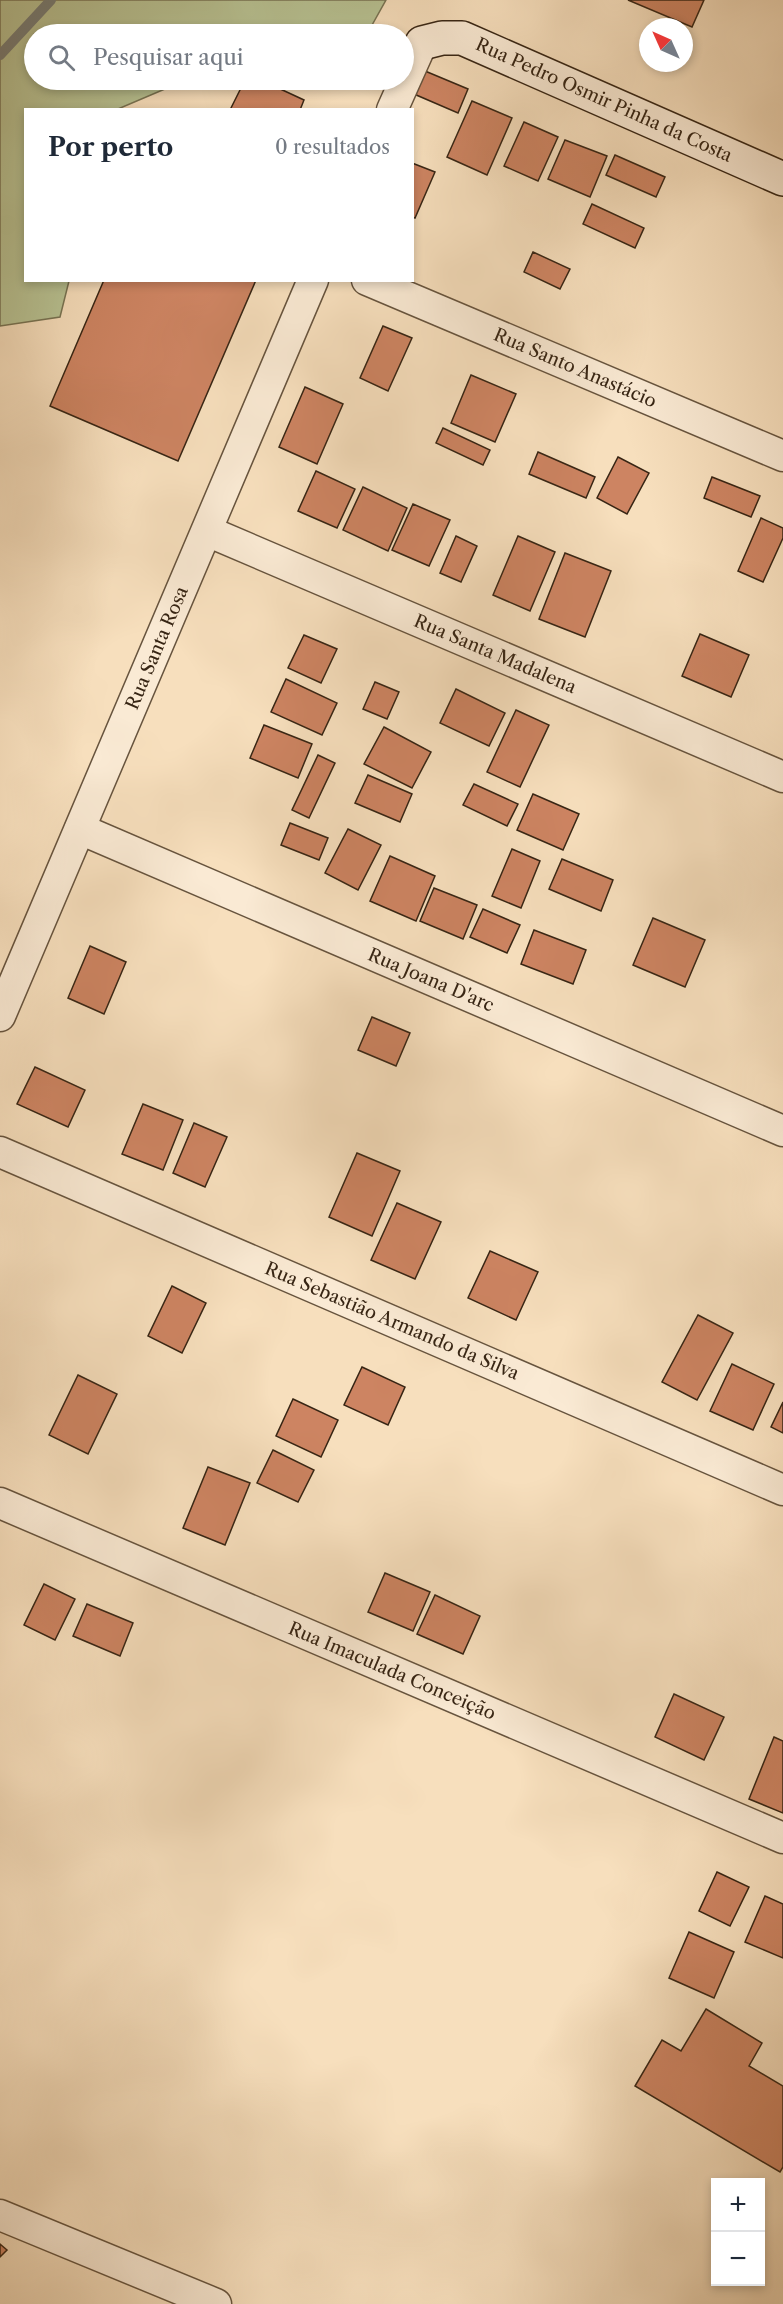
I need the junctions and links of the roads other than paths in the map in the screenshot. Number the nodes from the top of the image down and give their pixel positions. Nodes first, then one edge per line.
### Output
1 (422, 43) joint
2 (414, 61) edge
3 (401, 90) edge
4 (393, 108) edge
5 (783, 179) edge
6 (313, 282) edge
7 (372, 282) edge
8 (783, 456) edge
9 (207, 531) junction
10 (783, 777) edge
11 (80, 829) junction
12 (0, 1016) edge
13 (783, 1131) edge
14 (0, 1152) edge
15 (783, 1490) edge
16 (0, 1503) edge
17 (783, 1838) edge
18 (0, 2215) edge
19 (216, 2304) edge

1 - 2 street
1 - 5 street, Rua Pedro Osmir Pinha da Costa
3 - 4 street
6 - 9 street, Rua Santa Rosa
7 - 8 street, Rua Santo Anastácio
9 - 10 street, Rua Santa Madalena
9 - 11 street, Rua Santa Rosa
11 - 12 street, Rua Santa Rosa
11 - 13 street, Rua Joana D'arc
14 - 15 street, Rua Sebastião Armando da Silva
16 - 17 street, Rua Imaculada Conceição
18 - 19 street

